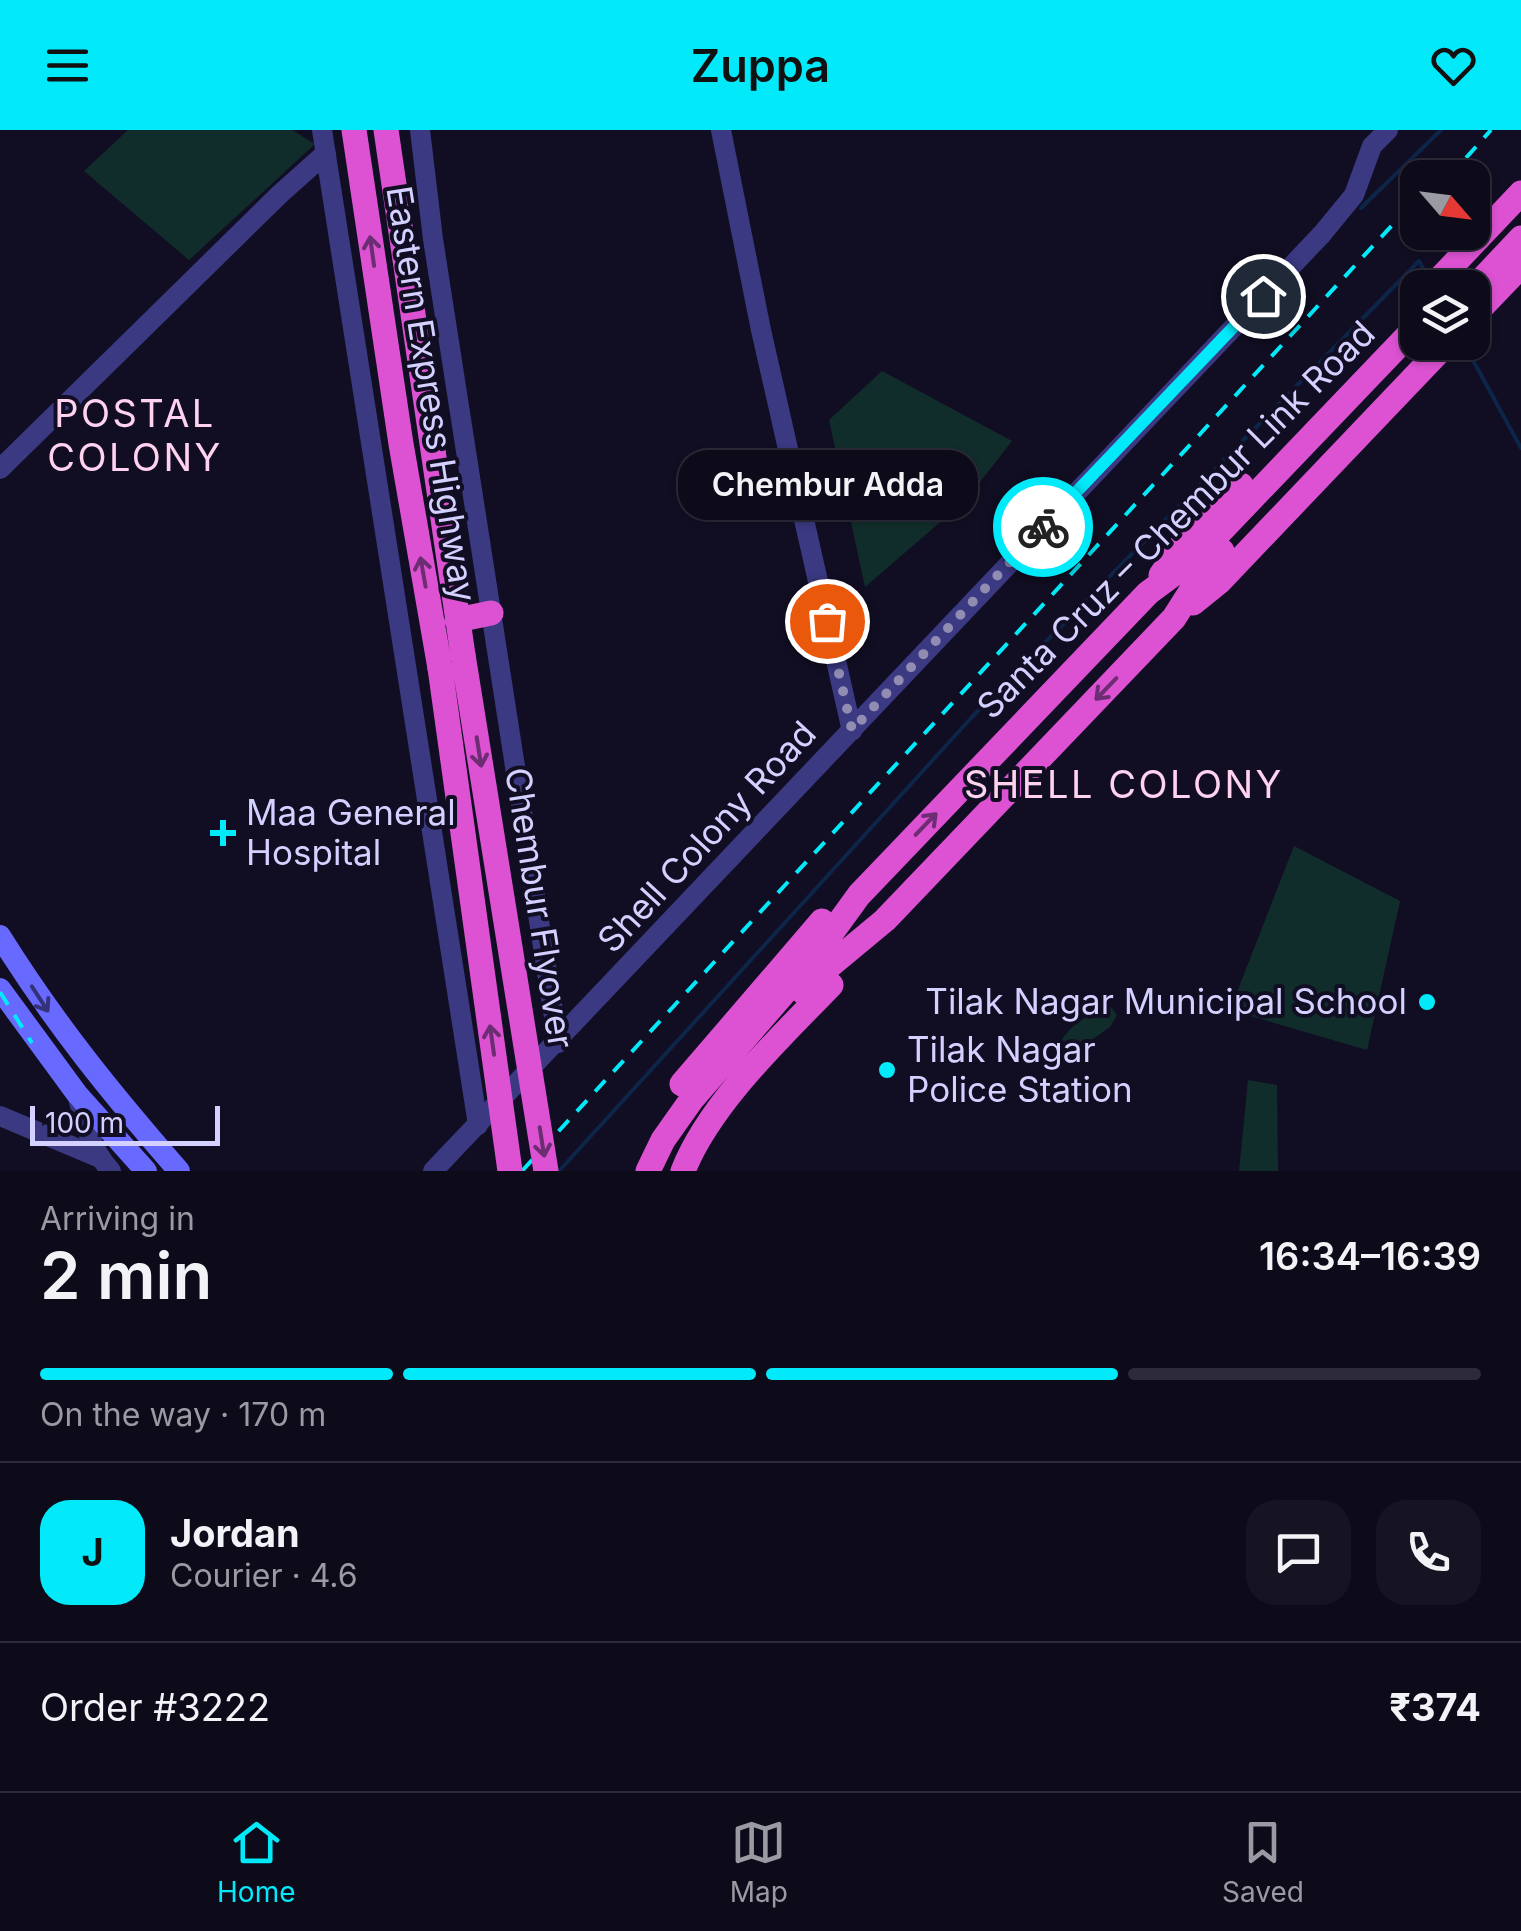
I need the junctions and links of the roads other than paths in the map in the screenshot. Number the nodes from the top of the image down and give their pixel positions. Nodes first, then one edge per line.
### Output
1 (322, 130) edge
2 (354, 130) edge
3 (386, 130) edge
4 (420, 130) edge
5 (721, 130) edge
6 (1388, 130) edge
7 (326, 153) junction
8 (1521, 193) edge
9 (1521, 216) edge
10 (1521, 238) edge
11 (1521, 266) edge
12 (1448, 270) edge
13 (1470, 270) edge
14 (1490, 271) edge
15 (1490, 298) edge
16 (1400, 339) edge
17 (1400, 350) edge
18 (1401, 360) edge
19 (1411, 360) edge
20 (1383, 374) junction
21 (0, 470) edge
22 (491, 614) junction
23 (457, 620) junction
24 (452, 662) junction
25 (852, 730) junction
26 (859, 895) junction
27 (885, 920) junction
28 (0, 936) edge
29 (0, 990) edge
30 (558, 1043) junction
31 (84, 1060) junction
32 (725, 1069) junction
33 (84, 1102) junction
34 (0, 1116) edge
35 (478, 1125) junction
36 (106, 1164) edge
37 (146, 1171) edge
38 (179, 1171) edge
39 (190, 1171) edge
40 (433, 1171) edge
41 (510, 1171) edge
42 (546, 1171) edge
43 (632, 1171) edge
44 (648, 1171) edge
45 (665, 1171) edge
46 (682, 1171) edge

1 - 7 street
24 -> 2 highway, Eastern Express Highway
3 - 23 highway, Eastern Express Highway
4 - 22 street
5 - 25 street, Shell Colony Road
6 - 25 street
7 - 21 street
7 - 35 street
8 - 12 highway
9 - 13 highway
10 - 14 highway
11 - 15 highway
16 - 20 highway
17 - 20 highway, Santa Cruz – Chembur Link Road
18 - 20 highway, Santa Cruz – Chembur Link Road
19 - 20 highway
26 -> 20 highway, Santa Cruz – Chembur Link Road
20 -> 27 highway, Santa Cruz – Chembur Link Road
22 - 23 highway
22 - 30 street
23 - 24 highway, Eastern Express Highway
41 -> 24 highway, Chembur Flyover, bridge
24 -> 42 highway, Chembur Flyover, bridge
25 - 30 street, Shell Colony Road
26 - 32 highway
26 - 43 highway
27 - 32 highway
27 - 46 highway
28 -> 31 main road
29 - 33 main road
30 - 35 street, Shell Colony Road
31 - 38 main road
31 - 39 street
32 - 44 highway
32 - 45 highway
33 - 36 street
33 - 37 main road
34 - 36 street
35 - 40 street, Shell Colony Road

